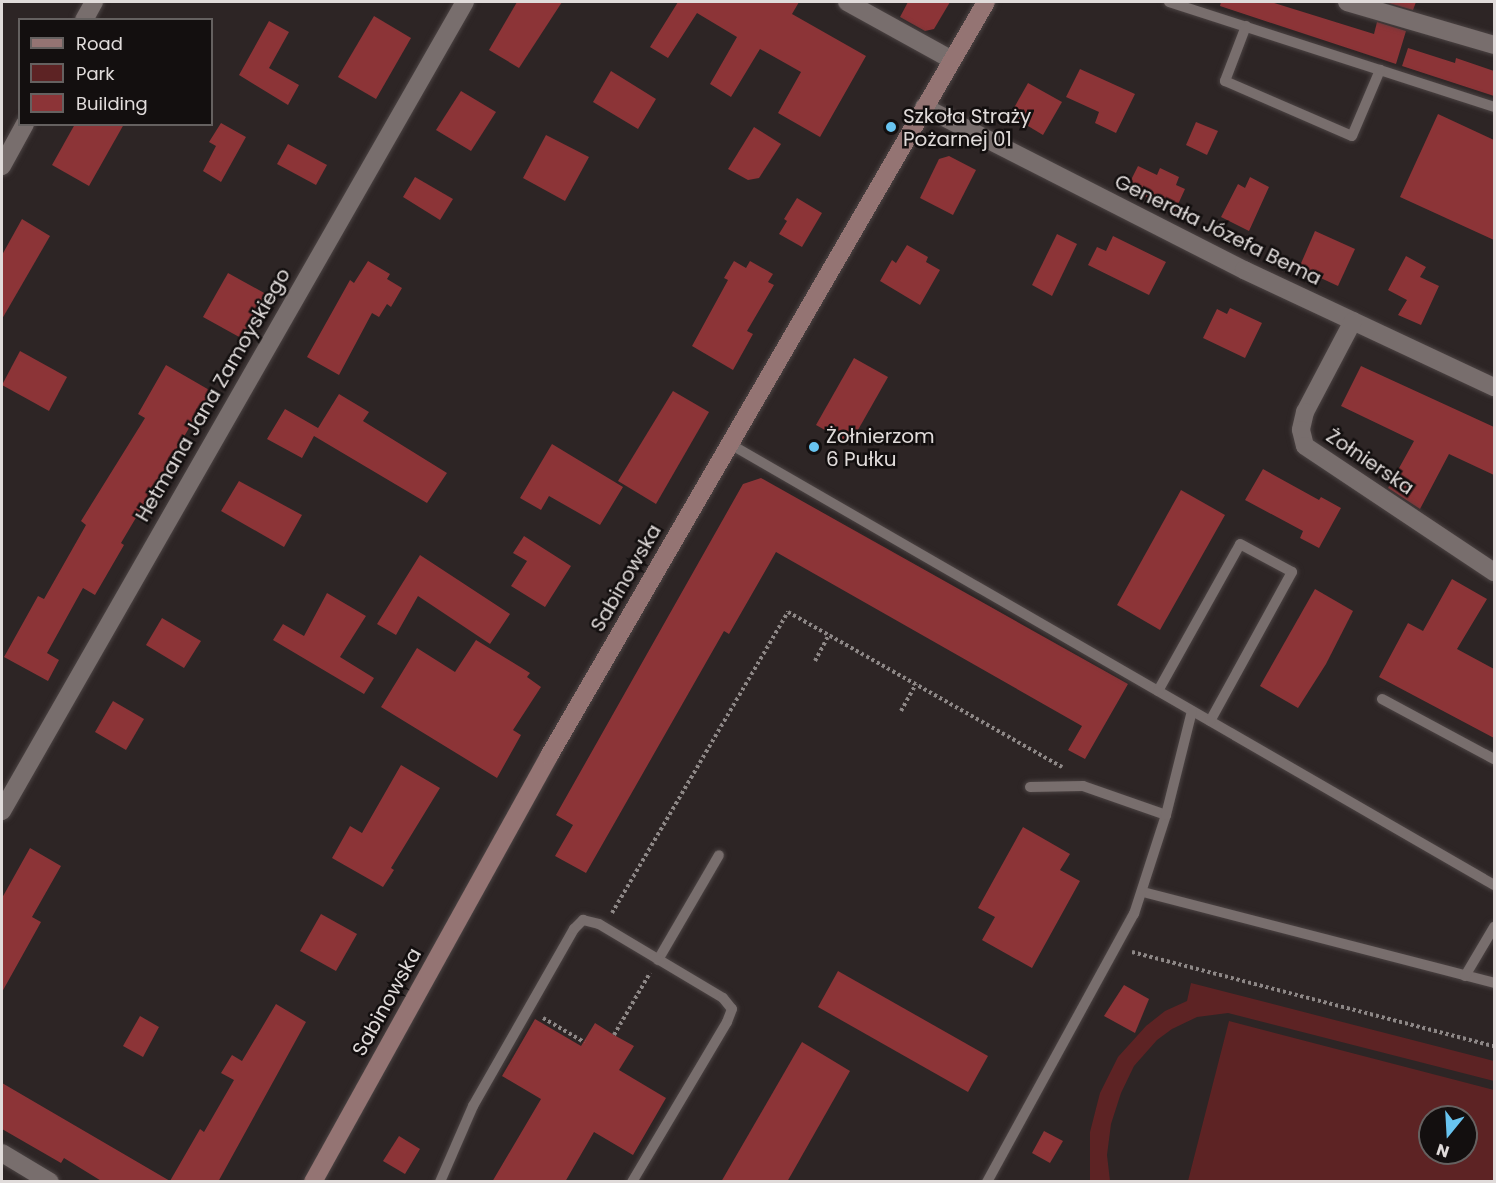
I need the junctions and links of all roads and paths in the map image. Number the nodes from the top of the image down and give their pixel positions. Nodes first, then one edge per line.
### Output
1 (94, 2) edge
2 (465, 2) edge
3 (847, 2) edge
4 (986, 2) edge
5 (1169, 2) edge
6 (1347, 2) edge
7 (85, 18) edge
8 (1246, 26) junction
9 (1494, 45) edge
10 (952, 60) junction
11 (1380, 70) junction
12 (924, 107) junction
13 (1494, 107) edge
14 (24, 126) edge
15 (2, 166) edge
16 (1353, 321) junction
17 (1494, 387) edge
18 (730, 444) junction
19 (1494, 572) edge
20 (830, 635) junction
21 (815, 661) dead end
22 (916, 684) junction
23 (1158, 691) junction
24 (1382, 699) dead end
25 (901, 711) dead end
26 (1192, 711) junction
27 (1210, 721) junction
28 (1494, 759) edge
29 (1067, 770) dead end
30 (1030, 787) dead end
31 (2, 812) edge
32 (1166, 815) junction
33 (718, 855) dead end
34 (1494, 885) edge
35 (1143, 892) junction
36 (604, 927) junction
37 (1494, 927) edge
38 (1117, 948) junction
39 (658, 960) junction
40 (1465, 976) junction
41 (1494, 983) edge
42 (528, 1010) junction
43 (614, 1035) dead end
44 (584, 1042) dead end
45 (1494, 1046) edge
46 (2, 1153) edge
47 (50, 1182) edge
48 (313, 1182) edge
49 (440, 1182) edge
50 (632, 1182) edge
51 (987, 1182) edge

1 - 7 street
2 - 31 street, Hetmana Jana Zamoyskiego
3 - 10 street
4 - 10 street, Sabinowska
5 - 8 lane
6 - 9 street
8 - 11 lane
8 - 11 lane
10 - 12 street, Sabinowska
11 - 13 lane
12 - 16 street, Generała Józefa Bema
12 - 18 street, Sabinowska
14 - 15 street
16 - 17 street, Generała Józefa Bema
16 - 19 street, Żołnierska
18 - 23 lane
18 - 48 street, Sabinowska
20 - 21 path
20 - 22 path
20 - 36 path
22 - 25 path
22 - 29 path
23 - 26 lane
23 - 27 lane
24 - 28 lane
26 - 27 lane
26 - 32 lane
27 - 34 lane
30 - 32 lane
32 - 35 lane
33 - 39 lane
35 - 38 lane
35 - 40 lane
36 - 39 lane
36 - 42 lane
37 - 40 lane
38 - 45 path
38 - 51 lane
39 - 43 path
39 - 50 lane
40 - 41 lane
42 - 44 path
42 - 49 lane
46 - 47 street

